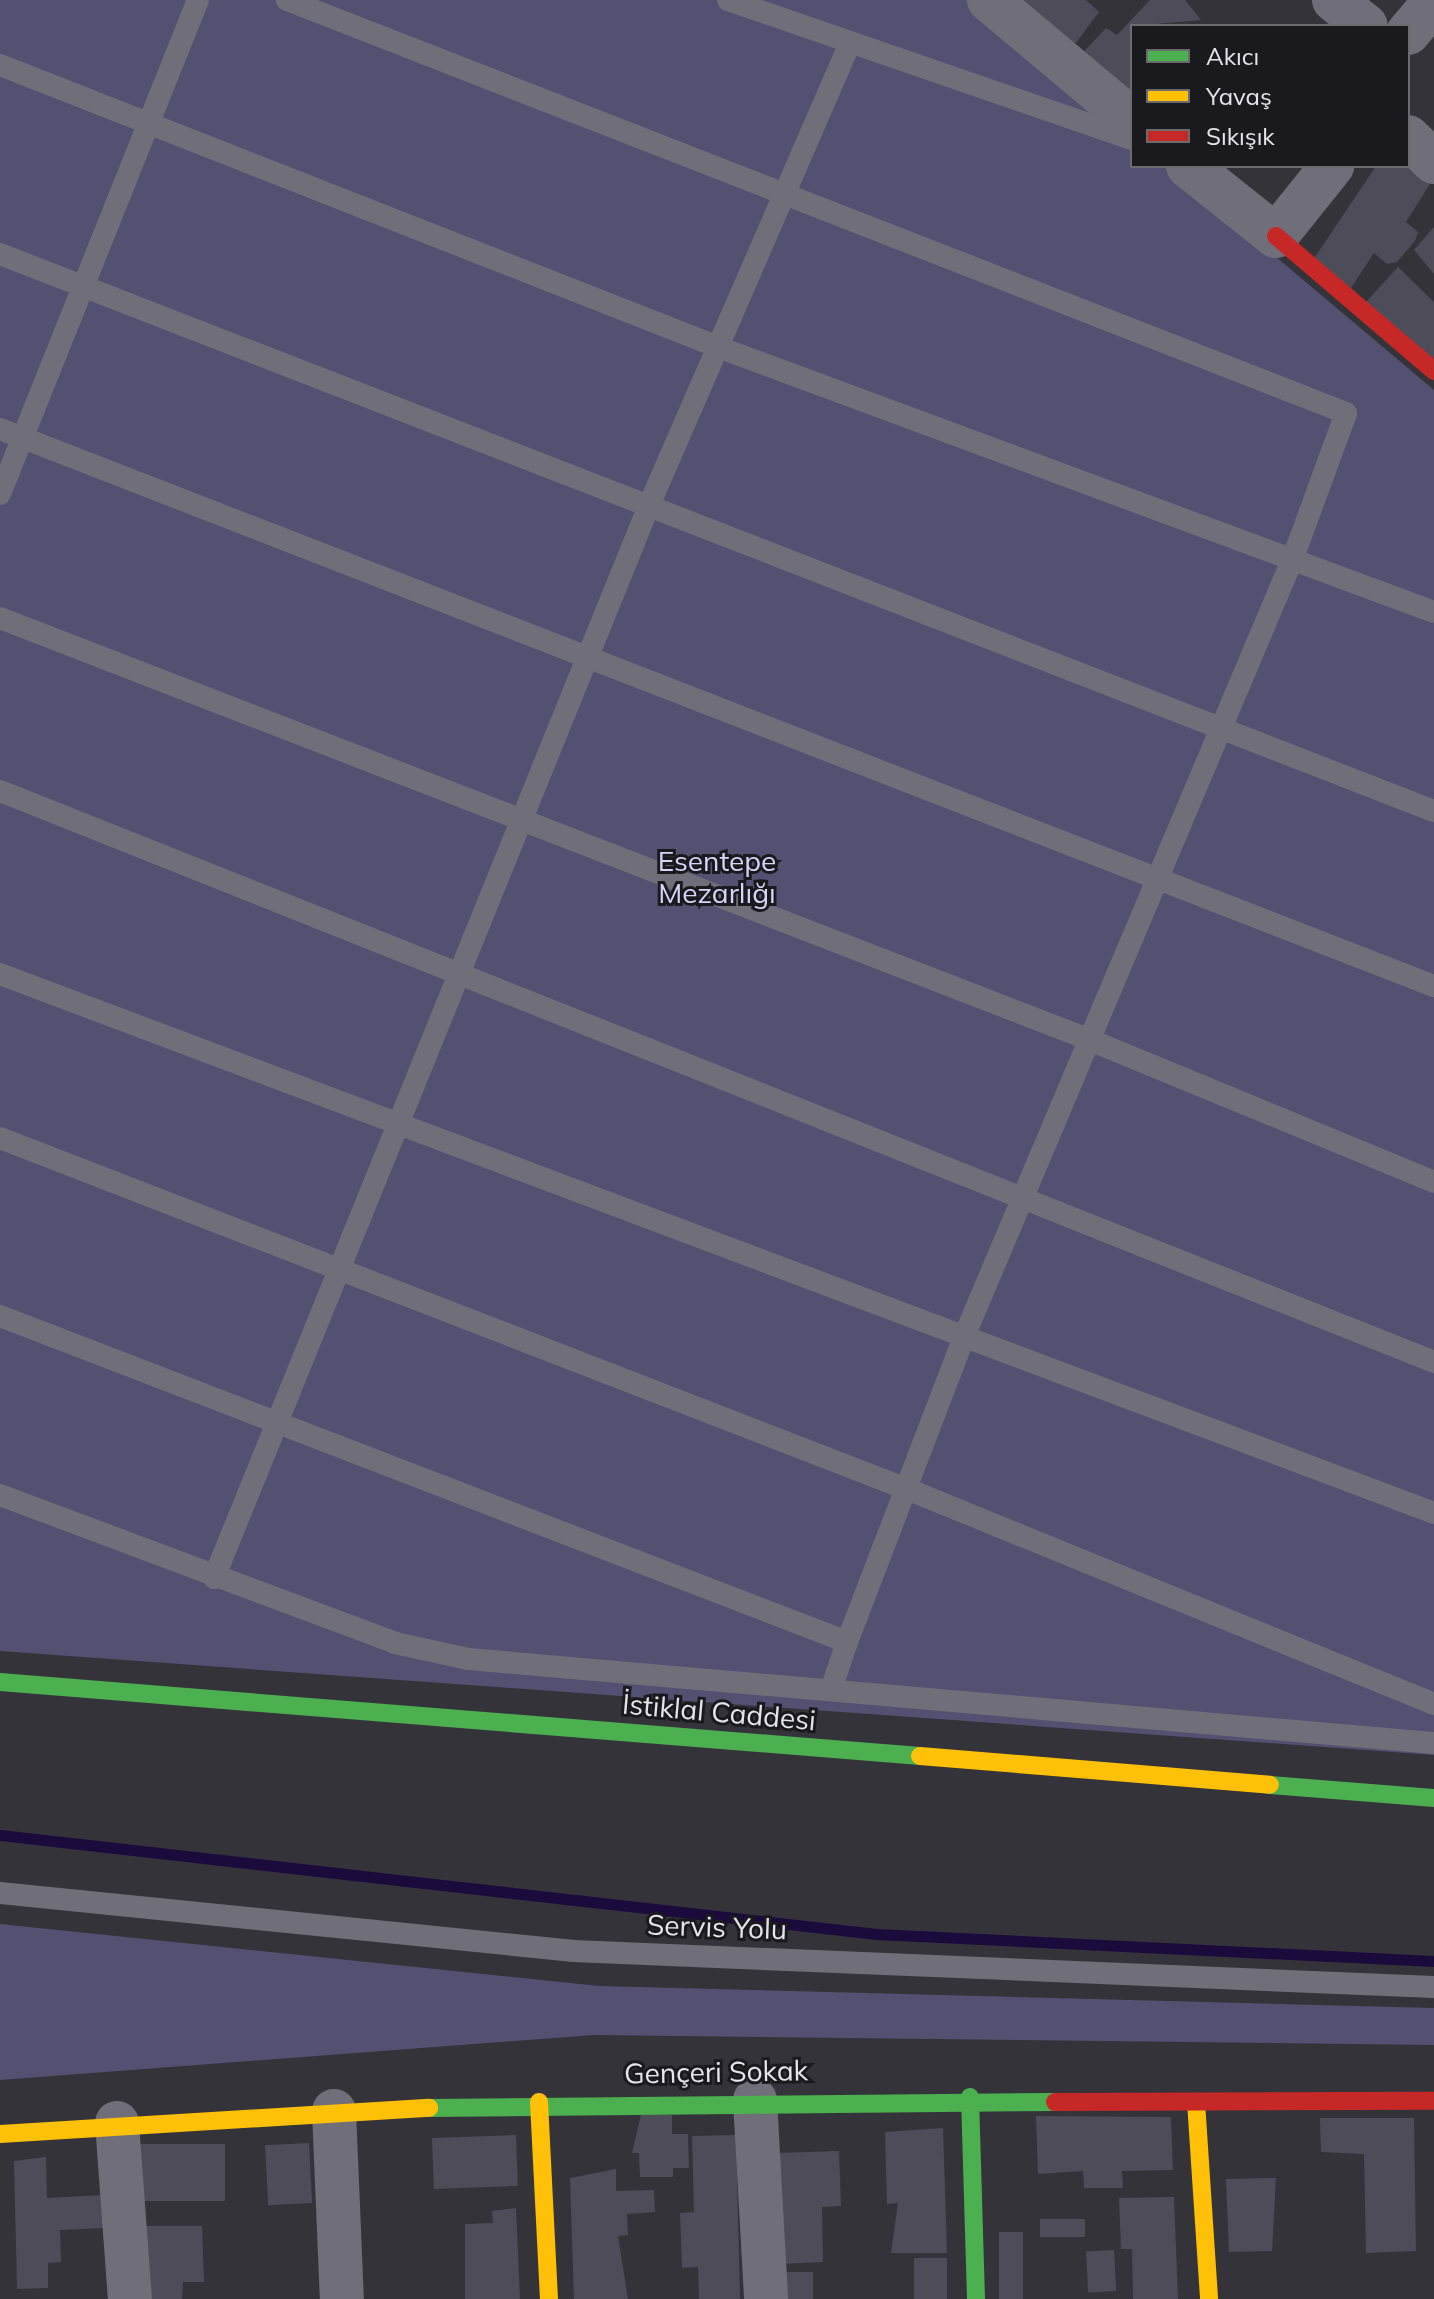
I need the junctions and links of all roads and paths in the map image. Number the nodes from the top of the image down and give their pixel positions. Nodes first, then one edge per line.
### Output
1 (198, 0) edge
2 (287, 0) edge
3 (728, 0) edge
4 (989, 0) edge
5 (1334, 0) edge
6 (1434, 2) edge
7 (1364, 24) edge
8 (1410, 31) edge
9 (849, 45) junction
10 (0, 65) edge
11 (1130, 118) edge
12 (151, 119) junction
13 (1130, 138) edge
14 (1410, 139) edge
15 (1434, 162) edge
16 (1191, 168) edge
17 (1330, 168) edge
18 (786, 190) junction
19 (1276, 236) junction
20 (0, 254) edge
21 (84, 286) junction
22 (718, 347) junction
23 (1434, 371) edge
24 (0, 429) edge
25 (23, 438) junction
26 (0, 494) edge
27 (650, 503) junction
28 (1293, 558) junction
29 (1434, 612) edge
30 (0, 618) edge
31 (586, 662) junction
32 (1221, 728) junction
33 (0, 791) edge
34 (1434, 811) edge
35 (522, 817) junction
36 (1156, 882) junction
37 (457, 972) junction
38 (0, 974) edge
39 (1434, 986) edge
40 (1090, 1040) junction
41 (395, 1122) junction
42 (0, 1138) edge
43 (1434, 1182) edge
44 (1024, 1196) junction
45 (337, 1269) junction
46 (0, 1316) edge
47 (966, 1332) junction
48 (1434, 1362) edge
49 (274, 1427) junction
50 (907, 1489) junction
51 (0, 1495) edge
52 (1434, 1513) edge
53 (214, 1578) junction
54 (847, 1642) junction
55 (0, 1682) edge
56 (831, 1690) junction
57 (1434, 1704) edge
58 (1434, 1743) edge
59 (1434, 1798) edge
60 (0, 1893) edge
61 (1434, 1987) edge
62 (970, 2097) junction
63 (755, 2100) junction
64 (1434, 2101) edge
65 (539, 2102) junction
66 (1196, 2102) junction
67 (334, 2111) junction
68 (117, 2123) junction
69 (0, 2134) edge
70 (130, 2299) edge
71 (342, 2299) edge
72 (549, 2299) edge
73 (766, 2299) edge
74 (976, 2299) edge
75 (1209, 2299) edge

1 - 12 lane
2 - 18 lane
3 - 9 lane
4 - 11 street
5 - 7 street
6 - 8 street
9 - 13 lane
9 - 18 lane
10 - 12 lane
12 - 21 lane
12 - 22 lane
14 - 15 street
16 - 19 street
17 - 19 street
18 - 22 lane
18 - 28 lane
19 - 23 street
20 - 21 lane
21 - 25 lane
21 - 27 lane
22 - 27 lane
22 - 28 lane
24 - 25 lane
25 - 26 lane
25 - 31 lane
27 - 31 lane
27 - 32 lane
28 - 29 lane
28 - 32 lane
30 - 35 lane
31 - 35 lane
31 - 36 lane
32 - 34 lane
32 - 36 lane
33 - 37 lane
35 - 37 lane
35 - 40 lane
36 - 39 lane
36 - 40 lane
37 - 41 lane
37 - 44 lane
38 - 41 lane
40 - 43 lane
40 - 44 lane
41 - 45 lane
41 - 47 lane
42 - 45 lane
44 - 47 lane
44 - 48 lane
45 - 49 lane
45 - 50 lane
46 - 49 lane
47 - 50 lane
47 - 52 lane
49 - 53 lane
49 - 54 lane
50 - 54 lane
50 - 57 lane
51 - 53 lane
53 - 56 lane
54 - 56 lane
55 - 59 street, İstiklal Caddesi
56 - 58 lane
60 - 61 lane, Servis Yolu
62 - 63 street, Gençeri Sokak
62 - 66 street, Gençeri Sokak
62 - 74 street
63 - 65 street, Gençeri Sokak
63 - 73 street
64 - 66 street, Gençeri Sokak
65 - 67 street, Gençeri Sokak
65 - 72 street
66 - 75 street
67 - 68 street, Gençeri Sokak
67 - 71 street
68 - 69 street, Gençeri Sokak
68 - 70 street

